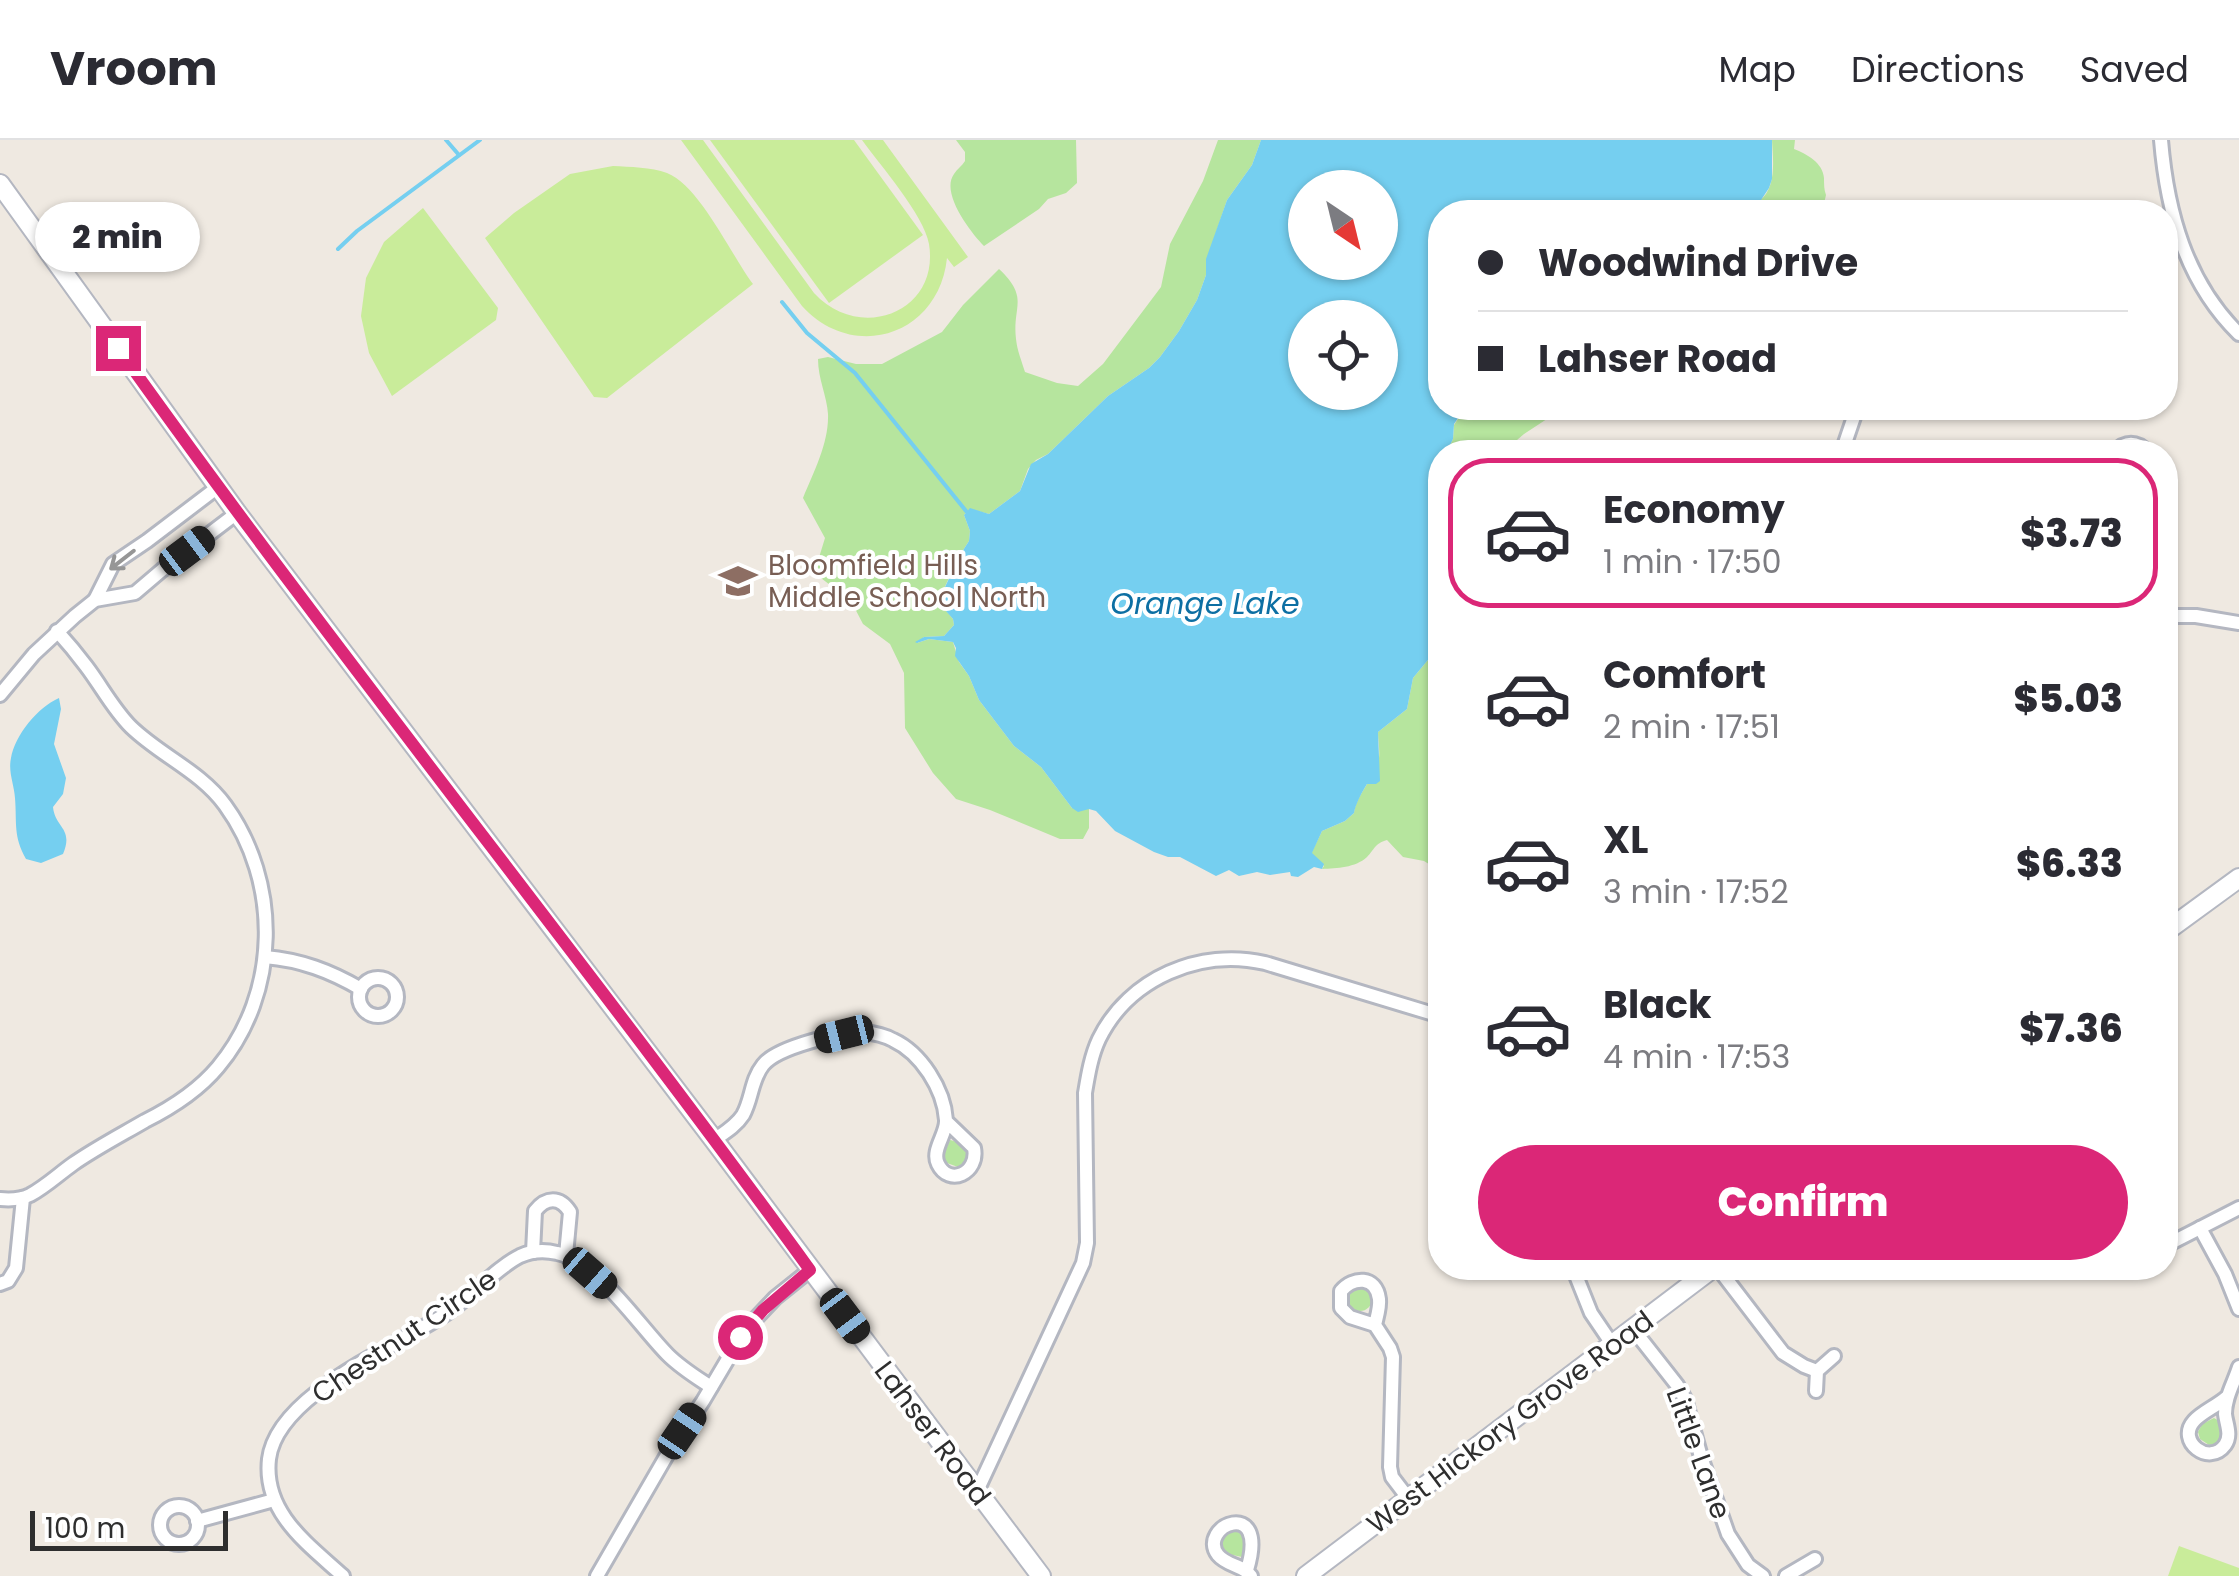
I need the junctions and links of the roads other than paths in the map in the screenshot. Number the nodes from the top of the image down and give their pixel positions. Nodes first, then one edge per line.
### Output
1 (2160, 140) edge
2 (0, 184) edge
3 (2170, 200) edge
4 (2178, 228) edge
5 (2239, 334) edge
6 (218, 487) junction
7 (237, 513) junction
8 (95, 600) junction
9 (2178, 616) edge
10 (2239, 623) edge
11 (57, 631) junction
12 (0, 695) edge
13 (2239, 878) edge
14 (2178, 923) edge
15 (265, 956) junction
16 (361, 989) dead end
17 (1428, 1012) edge
18 (947, 1122) dead end
19 (714, 1140) junction
20 (22, 1198) junction
21 (0, 1200) edge
22 (2239, 1208) edge
23 (2200, 1228) junction
24 (2178, 1239) edge
25 (533, 1252) junction
26 (566, 1255) junction
27 (810, 1270) junction
28 (1578, 1280) edge
29 (1700, 1280) edge
30 (1726, 1280) edge
31 (0, 1284) edge
32 (2239, 1309) edge
33 (1375, 1325) dead end
34 (1633, 1329) junction
35 (1612, 1344) junction
36 (1834, 1356) dead end
37 (2239, 1368) edge
38 (1817, 1371) junction
39 (711, 1387) junction
40 (1816, 1391) dead end
41 (2227, 1397) dead end
42 (977, 1491) junction
43 (1408, 1498) junction
44 (274, 1500) junction
45 (197, 1521) dead end
46 (1815, 1559) dead end
47 (344, 1576) edge
48 (598, 1576) edge
49 (1040, 1576) edge
50 (1306, 1576) edge
51 (1763, 1576) edge
52 (1786, 1576) edge

1 - 3 street
2 - 6 street, Lahser Road
4 - 5 street
6 - 7 street, Lahser Road
6 -> 8 street
7 - 8 street
7 - 19 street, Lahser Road
8 - 11 street
9 - 10 street
11 - 12 street
11 - 15 street
13 - 14 street
15 - 16 street
15 - 20 street
17 - 42 street
18 - 19 street
19 - 27 street, Lahser Road
20 - 21 street
20 - 31 street
22 - 23 street
23 - 24 street
23 - 32 street
25 - 26 street
25 - 26 street
25 - 44 street, Chestnut Circle
26 - 39 street
27 - 39 street
27 - 42 street, Lahser Road
28 - 35 street
29 - 34 street, West Hickory Grove Road
30 - 38 street
33 - 43 street
34 - 35 street, West Hickory Grove Road
34 - 51 street, Little Lane
35 - 43 street, West Hickory Grove Road
36 - 38 street
37 - 41 street
38 - 40 street
39 - 48 street
42 - 49 street, Lahser Road
43 - 50 street, West Hickory Grove Road
44 - 45 street
44 - 47 street
46 - 52 street

